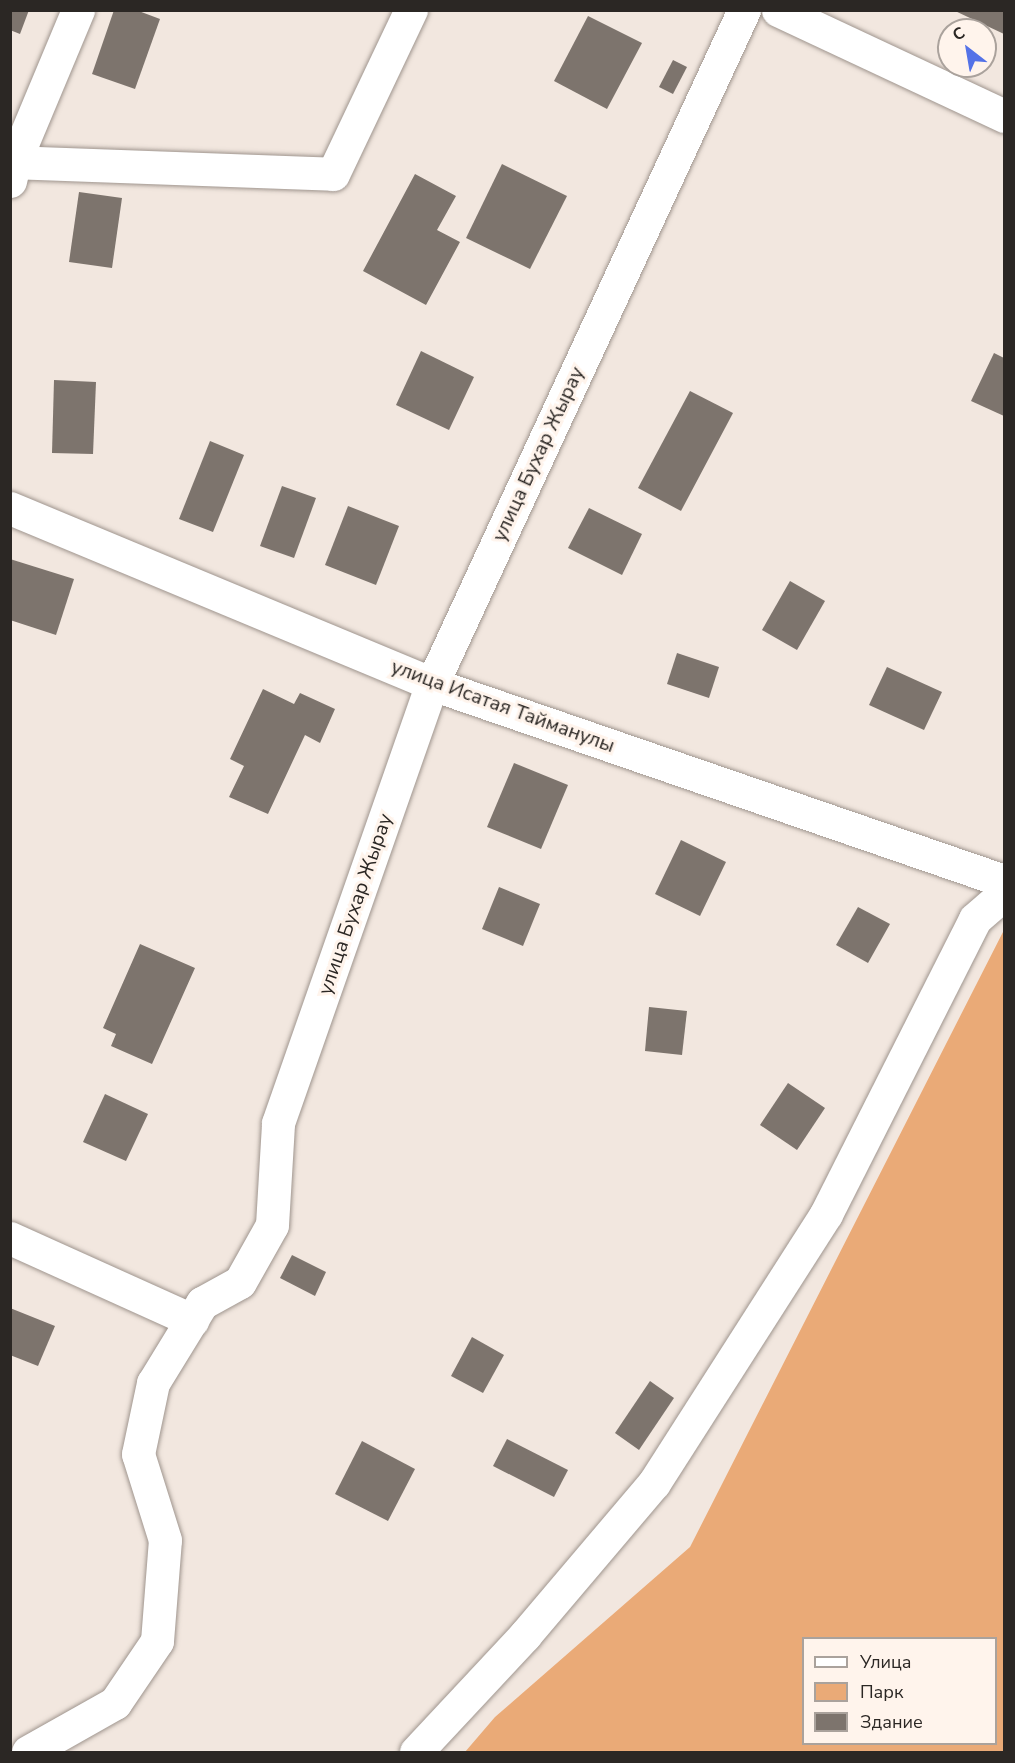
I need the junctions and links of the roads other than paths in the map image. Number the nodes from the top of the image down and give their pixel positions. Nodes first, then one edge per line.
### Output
1 (78, 10) edge
2 (411, 10) edge
3 (744, 10) edge
4 (778, 10) edge
5 (1005, 116) edge
6 (12, 169) edge
7 (10, 508) edge
8 (432, 684) junction
9 (1005, 881) edge
10 (1005, 894) edge
11 (10, 1238) edge
12 (192, 1320) junction
13 (28, 1752) edge
14 (416, 1752) edge

1 - 6 street
2 - 6 street
3 - 8 street, улица Бухар Жырау
4 - 5 street
7 - 8 street, улица Исатая Тайманулы
8 - 9 street, улица Исатая Тайманулы
8 - 12 street, улица Бухар Жырау
10 - 14 street
11 - 12 street
12 - 13 street, улица Бухар Жырау

